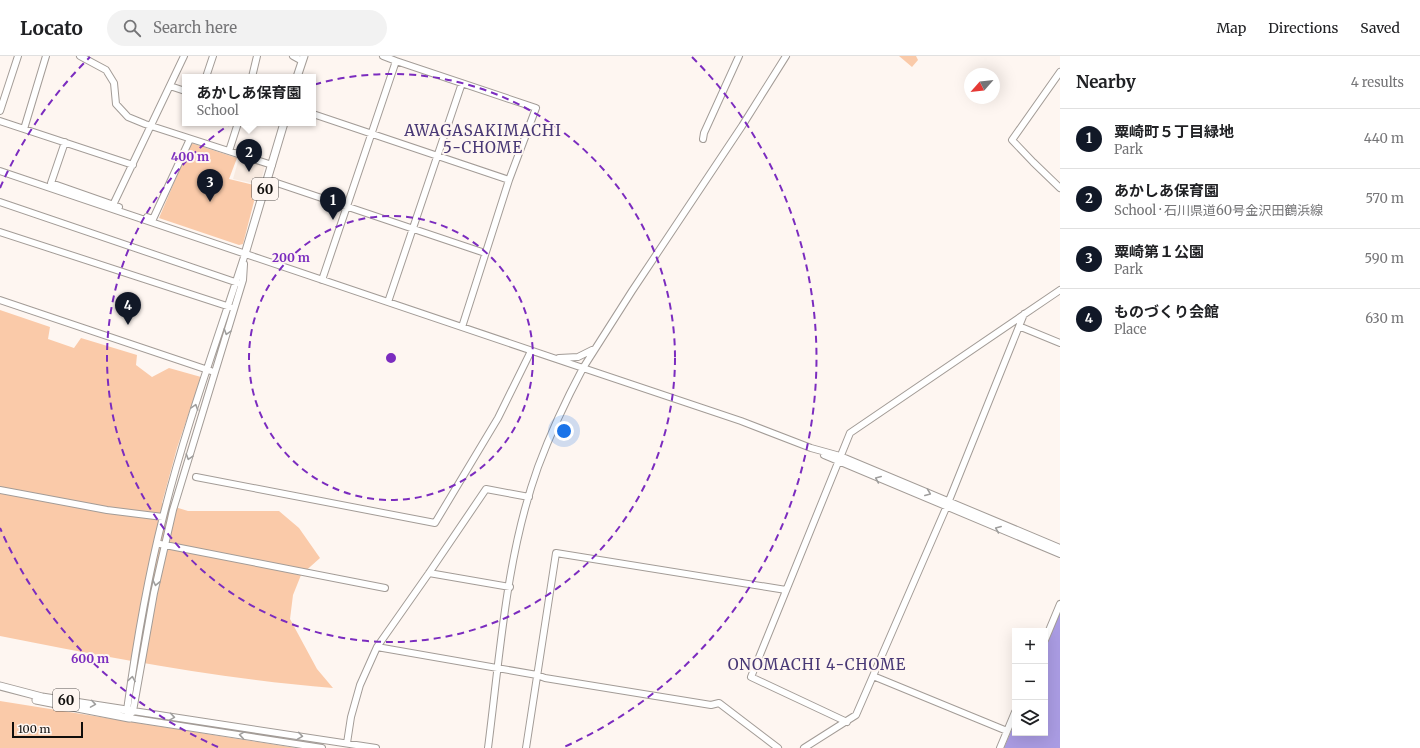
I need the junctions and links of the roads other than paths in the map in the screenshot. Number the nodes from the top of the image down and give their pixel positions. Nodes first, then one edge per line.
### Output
1 (18, 56) edge
2 (46, 56) edge
3 (80, 56) edge
4 (184, 56) edge
5 (213, 56) edge
6 (257, 56) edge
7 (293, 56) edge
8 (382, 56) edge
9 (739, 56) edge
10 (786, 56) edge
11 (303, 58) edge
12 (396, 61) junction
13 (1060, 72) edge
14 (207, 74) edge
15 (253, 74) edge
16 (298, 74) edge
17 (462, 83) junction
18 (170, 86) junction
19 (182, 90) edge
20 (0, 111) edge
21 (316, 115) edge
22 (0, 121) edge
23 (152, 125) junction
24 (237, 126) edge
25 (283, 126) edge
26 (24, 129) junction
27 (370, 134) junction
28 (190, 139) junction
29 (703, 139) dead end
30 (65, 142) junction
31 (229, 151) junction
32 (437, 156) junction
33 (133, 165) junction
34 (272, 165) junction
35 (0, 171) edge
36 (268, 180) junction
37 (509, 180) junction
38 (1060, 188) edge
39 (0, 202) edge
40 (113, 205) junction
41 (346, 207) junction
42 (413, 228) junction
43 (0, 232) edge
44 (485, 253) junction
45 (245, 254) junction
46 (322, 280) junction
47 (239, 283) junction
48 (1060, 290) edge
49 (0, 300) edge
50 (388, 302) junction
51 (227, 306) junction
52 (234, 308) junction
53 (1024, 314) junction
54 (462, 327) junction
55 (1021, 327) junction
56 (1060, 343) edge
57 (594, 349) junction
58 (531, 351) junction
59 (555, 358) junction
60 (583, 368) junction
61 (207, 370) junction
62 (214, 372) junction
63 (839, 459) junction
64 (196, 477) dead end
65 (0, 490) edge
66 (529, 496) junction
67 (948, 504) junction
68 (163, 517) junction
69 (157, 543) junction
70 (164, 544) junction
71 (1060, 548) edge
72 (1060, 554) edge
73 (429, 573) junction
74 (510, 587) junction
75 (385, 588) dead end
76 (786, 590) junction
77 (1060, 604) edge
78 (1048, 633) edge
79 (377, 647) junction
80 (498, 669) junction
81 (537, 675) junction
82 (873, 676) junction
83 (0, 686) edge
84 (0, 691) edge
85 (130, 710) junction
86 (129, 718) junction
87 (1012, 719) edge
88 (846, 722) junction
89 (1007, 731) junction
90 (346, 743) junction
91 (322, 748) edge
92 (376, 748) edge
93 (488, 748) edge
94 (526, 748) edge
95 (778, 748) edge
96 (804, 748) edge
97 (1000, 748) edge

1 - 20 street
2 - 26 street
3 - 23 street
4 - 18 street
5 - 14 street
6 - 15 street
7 - 11 street
8 - 12 street
9 - 29 street
10 - 57 street
11 - 16 main road
12 - 17 street
12 - 27 street
13 - 38 street
17 - 32 street
17 - 37 street
18 - 19 street
18 - 23 street
21 - 27 street
22 - 26 street
23 - 28 street
23 - 33 street
24 - 31 street
25 - 34 main road, 60
26 - 30 street
27 - 32 street
27 - 41 street
28 - 31 street
28 - 40 street
30 - 33 street
30 - 40 street
31 - 34 street
32 - 37 street
32 - 42 street
33 - 40 street
34 - 36 main road, 60
35 - 45 street
36 - 41 street
36 - 45 main road, 60
37 - 44 street
39 - 47 street
41 - 42 street
41 - 46 street
42 - 44 street
42 - 50 street
43 - 51 street
44 - 54 street
45 - 46 street
45 - 47 street
46 - 50 street
47 - 51 street
47 - 52 street
48 - 53 street
49 - 61 street
50 - 54 street
51 - 52 street
51 - 61 street
52 -> 62 street
53 - 55 street
53 - 63 street
54 - 58 street
55 - 56 street
55 - 67 street
57 - 59 street
57 - 60 street
58 - 59 street
58 - 64 street
59 - 60 street
60 - 63 street
60 - 66 street
61 - 62 street
68 -> 61 street
62 -> 70 street
63 - 67 street
63 - 76 street
65 - 68 street
66 - 73 street
66 - 74 street
67 - 71 street
72 -> 67 street
67 - 82 street
68 - 69 street
69 - 70 street
85 -> 69 street
70 - 75 street
70 -> 85 street
73 - 74 street
73 - 79 street
74 - 80 street
76 - 81 street
76 - 88 street
77 - 78 street
79 - 80 street
79 - 90 street
80 - 81 street
80 - 93 street
81 - 94 street
81 - 95 street
82 - 88 street
82 - 89 street
83 -> 85 main road, 60
84 - 86 main road, 60
85 - 86 street
85 -> 90 street
91 -> 86 street
87 - 89 street
88 - 96 street
89 - 97 street
90 - 92 street

